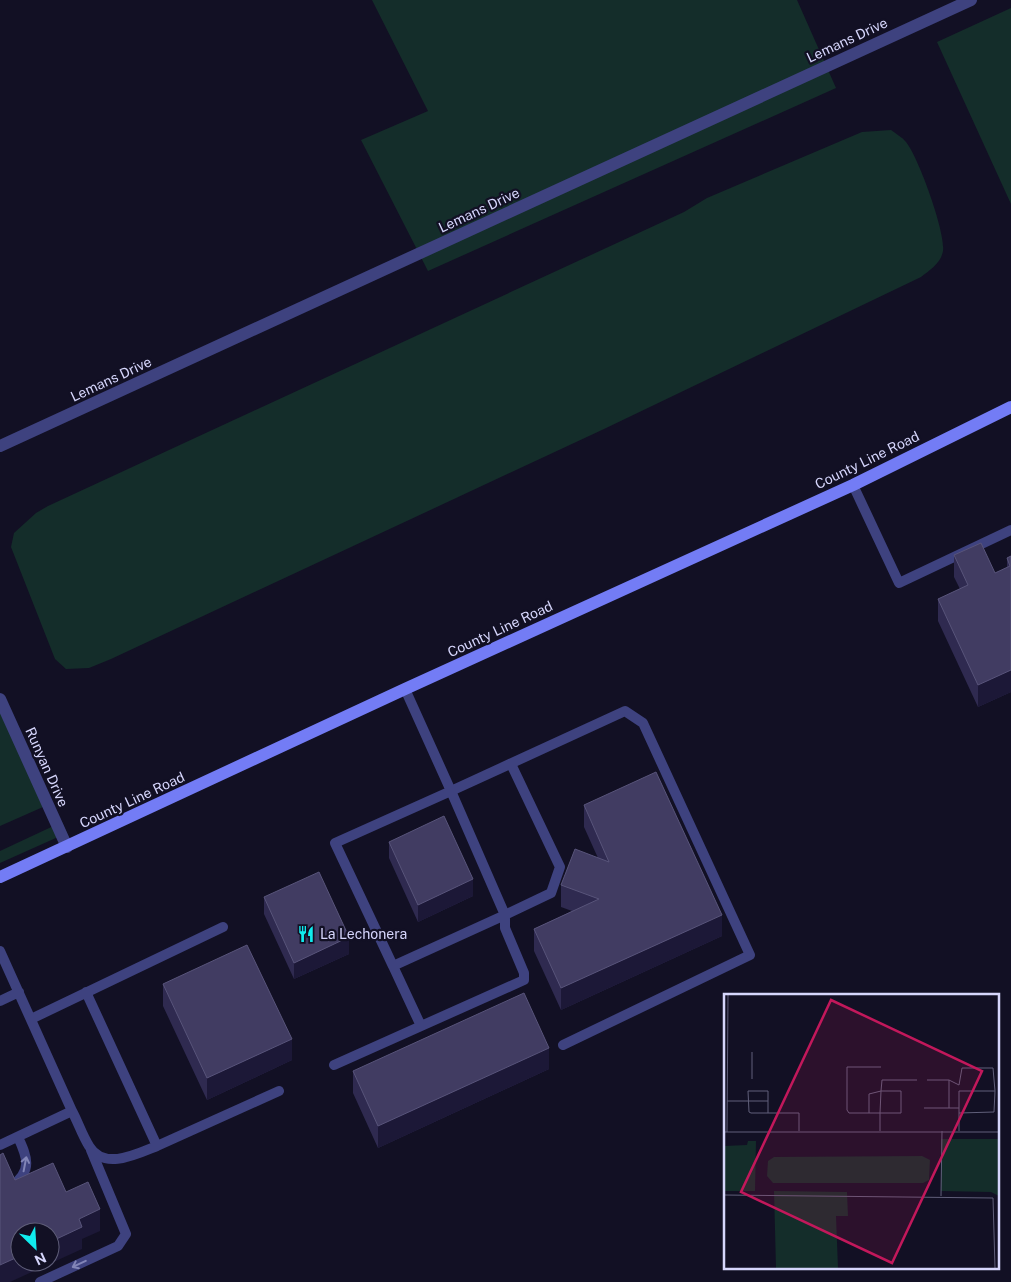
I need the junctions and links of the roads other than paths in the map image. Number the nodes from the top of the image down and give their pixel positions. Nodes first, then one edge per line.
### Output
1 (971, 0) edge
2 (1011, 407) edge
3 (0, 446) edge
4 (852, 485) junction
5 (1011, 530) edge
6 (405, 689) junction
7 (0, 699) edge
8 (512, 764) junction
9 (451, 791) junction
10 (67, 847) junction
11 (0, 877) edge
12 (505, 915) junction
13 (222, 927) dead end
14 (0, 951) edge
15 (393, 966) junction
16 (19, 992) junction
17 (86, 992) junction
18 (0, 1001) edge
19 (31, 1018) junction
20 (421, 1026) junction
21 (563, 1045) dead end
22 (334, 1065) dead end
23 (279, 1091) dead end
24 (72, 1111) junction
25 (18, 1137) junction
26 (0, 1145) edge
27 (157, 1146) junction
28 (90, 1148) junction
29 (9, 1188) edge
30 (40, 1282) edge

1 - 3 street, Lemans Drive
2 - 4 main road, County Line Road
4 - 5 lane
4 - 6 main road, County Line Road
6 - 9 lane
6 - 10 main road, County Line Road
7 - 10 street, Runyan Drive
8 - 9 lane
8 - 12 lane
8 - 21 lane
9 - 12 lane
9 - 15 lane
10 - 11 main road, County Line Road
12 - 15 lane
12 - 20 lane
13 - 17 lane
14 - 16 lane
15 - 20 lane
16 - 18 lane
16 - 19 lane
17 - 19 lane
17 - 27 lane
19 - 24 lane
20 - 22 lane
23 - 27 lane
24 - 25 lane
24 - 28 lane
25 - 26 lane
29 -> 25 lane
27 - 28 lane
28 -> 30 lane

